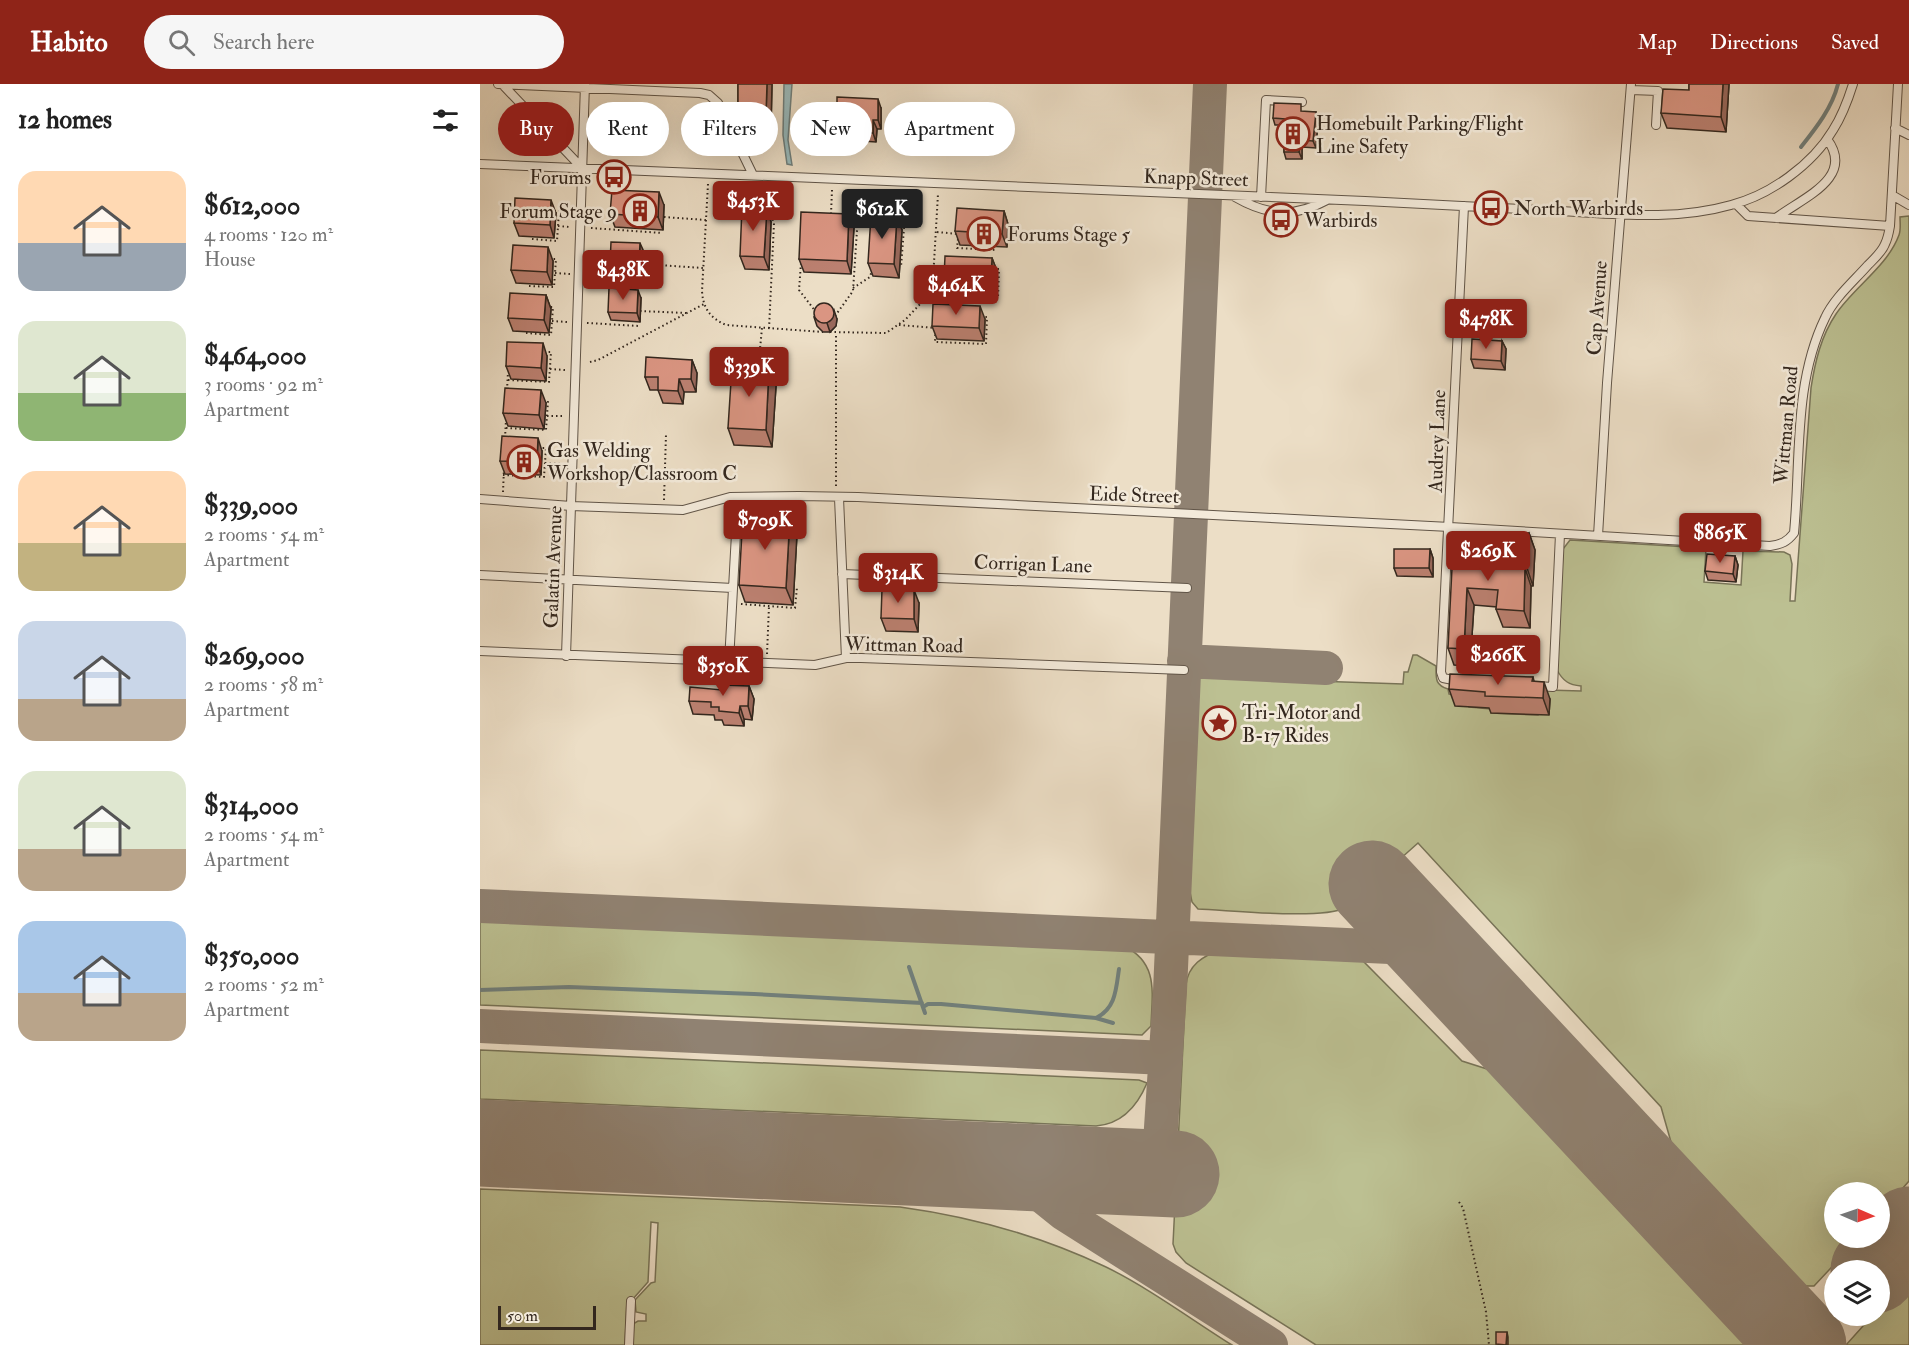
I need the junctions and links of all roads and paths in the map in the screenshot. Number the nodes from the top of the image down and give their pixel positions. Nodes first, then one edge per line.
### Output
1 (501, 84) edge
2 (1853, 84) edge
3 (1898, 84) edge
4 (585, 86) edge
5 (1631, 87) edge
6 (1302, 102) edge
7 (1656, 126) dead end
8 (1895, 128) junction
9 (1909, 135) edge
10 (1827, 139) junction
11 (480, 164) edge
12 (582, 168) junction
13 (708, 173) junction
14 (756, 175) junction
15 (833, 178) junction
16 (892, 181) junction
17 (939, 183) junction
18 (1892, 195) junction
19 (1234, 196) junction
20 (1261, 197) junction
21 (1327, 200) junction
22 (1736, 204) junction
23 (1909, 205) edge
24 (1464, 206) junction
25 (550, 211) edge
26 (1621, 214) junction
27 (664, 217) dead end
28 (760, 217) edge
29 (765, 218) edge
30 (1776, 218) junction
31 (706, 220) junction
32 (830, 223) edge
33 (842, 223) edge
34 (558, 226) junction
35 (889, 226) edge
36 (959, 226) edge
37 (1890, 226) junction
38 (897, 227) edge
39 (580, 228) junction
40 (662, 232) dead end
41 (936, 232) junction
42 (958, 234) junction
43 (532, 239) dead end
44 (996, 250) dead end
45 (547, 258) edge
46 (801, 259) edge
47 (872, 263) edge
48 (643, 264) dead end
49 (902, 267) dead end
50 (703, 268) junction
51 (555, 273) junction
52 (579, 274) junction
53 (641, 279) dead end
54 (933, 280) junction
55 (947, 281) junction
56 (529, 286) dead end
57 (853, 288) junction
58 (704, 304) junction
59 (544, 306) edge
60 (640, 311) edge
61 (687, 314) junction
62 (819, 316) edge
63 (834, 316) edge
64 (552, 321) junction
65 (577, 323) junction
66 (899, 325) junction
67 (639, 326) dead end
68 (762, 328) junction
69 (935, 328) junction
70 (769, 329) junction
71 (823, 332) edge
72 (830, 332) dead end
73 (836, 332) junction
74 (526, 333) dead end
75 (540, 352) edge
76 (590, 362) dead end
77 (550, 369) junction
78 (508, 370) edge
79 (576, 370) junction
80 (758, 374) edge
81 (508, 380) junction
82 (507, 398) edge
83 (538, 400) edge
84 (548, 416) junction
85 (574, 417) junction
86 (506, 418) edge
87 (506, 428) junction
88 (666, 434) dead end
89 (504, 446) edge
90 (536, 448) edge
91 (545, 463) junction
92 (504, 465) edge
93 (573, 465) junction
94 (503, 475) junction
95 (738, 497) junction
96 (839, 498) junction
97 (480, 499) edge
98 (502, 501) junction
99 (571, 506) junction
100 (664, 509) junction
101 (1450, 527) junction
102 (1560, 534) junction
103 (1598, 536) junction
104 (1788, 542) joint
105 (842, 574) junction
106 (480, 575) edge
107 (569, 579) junction
108 (797, 587) dead end
109 (733, 588) junction
110 (1187, 588) dead end
111 (732, 604) junction
112 (769, 606) junction
113 (480, 651) edge
114 (566, 656) junction
115 (846, 658) junction
116 (729, 662) junction
117 (766, 663) junction
118 (1184, 670) dead end
119 (1471, 682) edge
120 (1529, 686) edge
121 (1459, 1202) dead end
122 (631, 1301) dead end
123 (629, 1345) edge
124 (1489, 1345) edge

1 - 4 lane
1 - 12 lane
2 - 10 lane, Knapp Street
3 - 8 lane, Wittman Road
4 - 12 lane, Galatin Avenue
4 - 14 lane
5 - 7 lane
5 - 26 lane, Cap Avenue
6 - 20 lane
8 - 9 lane
8 - 18 lane, Wittman Road
10 - 22 lane, Knapp Street
10 - 30 lane
11 - 12 lane, Knapp Street
12 - 13 lane, Knapp Street
12 - 39 lane, Galatin Avenue
13 - 14 lane, Knapp Street
13 - 31 path
14 - 15 lane, Knapp Street
14 - 28 path
15 - 16 lane, Knapp Street
15 - 32 path
16 - 17 lane, Knapp Street
16 - 35 path
17 - 19 lane, Knapp Street
17 - 41 path
18 - 23 lane
18 - 37 lane, Wittman Road
19 - 20 lane, Knapp Street
19 - 21 lane
20 - 21 lane, Knapp Street
21 - 24 lane, Knapp Street
22 - 26 lane, Knapp Street
22 - 30 lane
24 - 26 lane, Knapp Street
24 - 101 lane, Audrey Lane
25 - 34 path
26 - 103 lane, Cap Avenue
27 - 31 path
29 - 70 path
30 - 37 lane
31 - 50 path
33 - 57 path
34 - 39 path
34 - 43 path
36 - 42 path
37 - 104 lane, Wittman Road
38 - 49 path
39 - 40 path
39 - 52 lane, Galatin Avenue
41 - 42 path
41 - 54 path
42 - 44 path
45 - 51 path
46 - 62 path
47 - 57 path
48 - 50 path
50 - 58 path
51 - 52 path
51 - 56 path
52 - 53 path
52 - 65 lane, Galatin Avenue
54 - 55 path
54 - 66 path
55 - 55 path
57 - 63 path
58 - 61 path
58 - 68 path
59 - 64 path
60 - 61 path
61 - 76 path
64 - 65 path
64 - 74 path
65 - 67 path
65 - 79 lane, Galatin Avenue
66 - 69 path
66 - 73 path
68 - 70 path
68 - 80 path
69 - 69 path
70 - 71 path
72 - 73 path
73 - 96 path
75 - 77 path
77 - 79 path
77 - 81 path
78 - 81 path
79 - 85 lane, Galatin Avenue
81 - 82 path
83 - 84 path
84 - 85 path
84 - 87 path
85 - 93 lane, Galatin Avenue
86 - 87 path
87 - 89 path
88 - 100 path
90 - 91 path
91 - 93 path
91 - 94 path
92 - 94 path
93 - 99 lane, Galatin Avenue
94 - 98 path
95 - 96 lane, Eide Street
95 - 100 lane, Eide Street
95 - 109 lane
96 - 101 lane, Eide Street
96 - 105 lane
97 - 98 lane, Eide Street
98 - 99 lane, Eide Street
99 - 100 lane, Eide Street
99 - 107 lane, Galatin Avenue
101 - 102 lane, Eide Street
101 - 119 lane, Audrey Lane
102 - 103 lane, Eide Street
102 - 120 lane
103 - 104 lane, Eide Street
105 - 110 lane, Corrigan Lane
105 - 115 lane
106 - 107 lane
107 - 109 lane
107 - 114 lane, Galatin Avenue
108 - 112 path
109 - 111 lane
111 - 112 path
111 - 116 lane
112 - 117 path
113 - 114 lane, Wittman Road
114 - 116 lane, Wittman Road
115 - 117 lane, Wittman Road
115 - 118 lane, Wittman Road
116 - 117 lane, Wittman Road
121 - 124 path
122 - 123 lane

